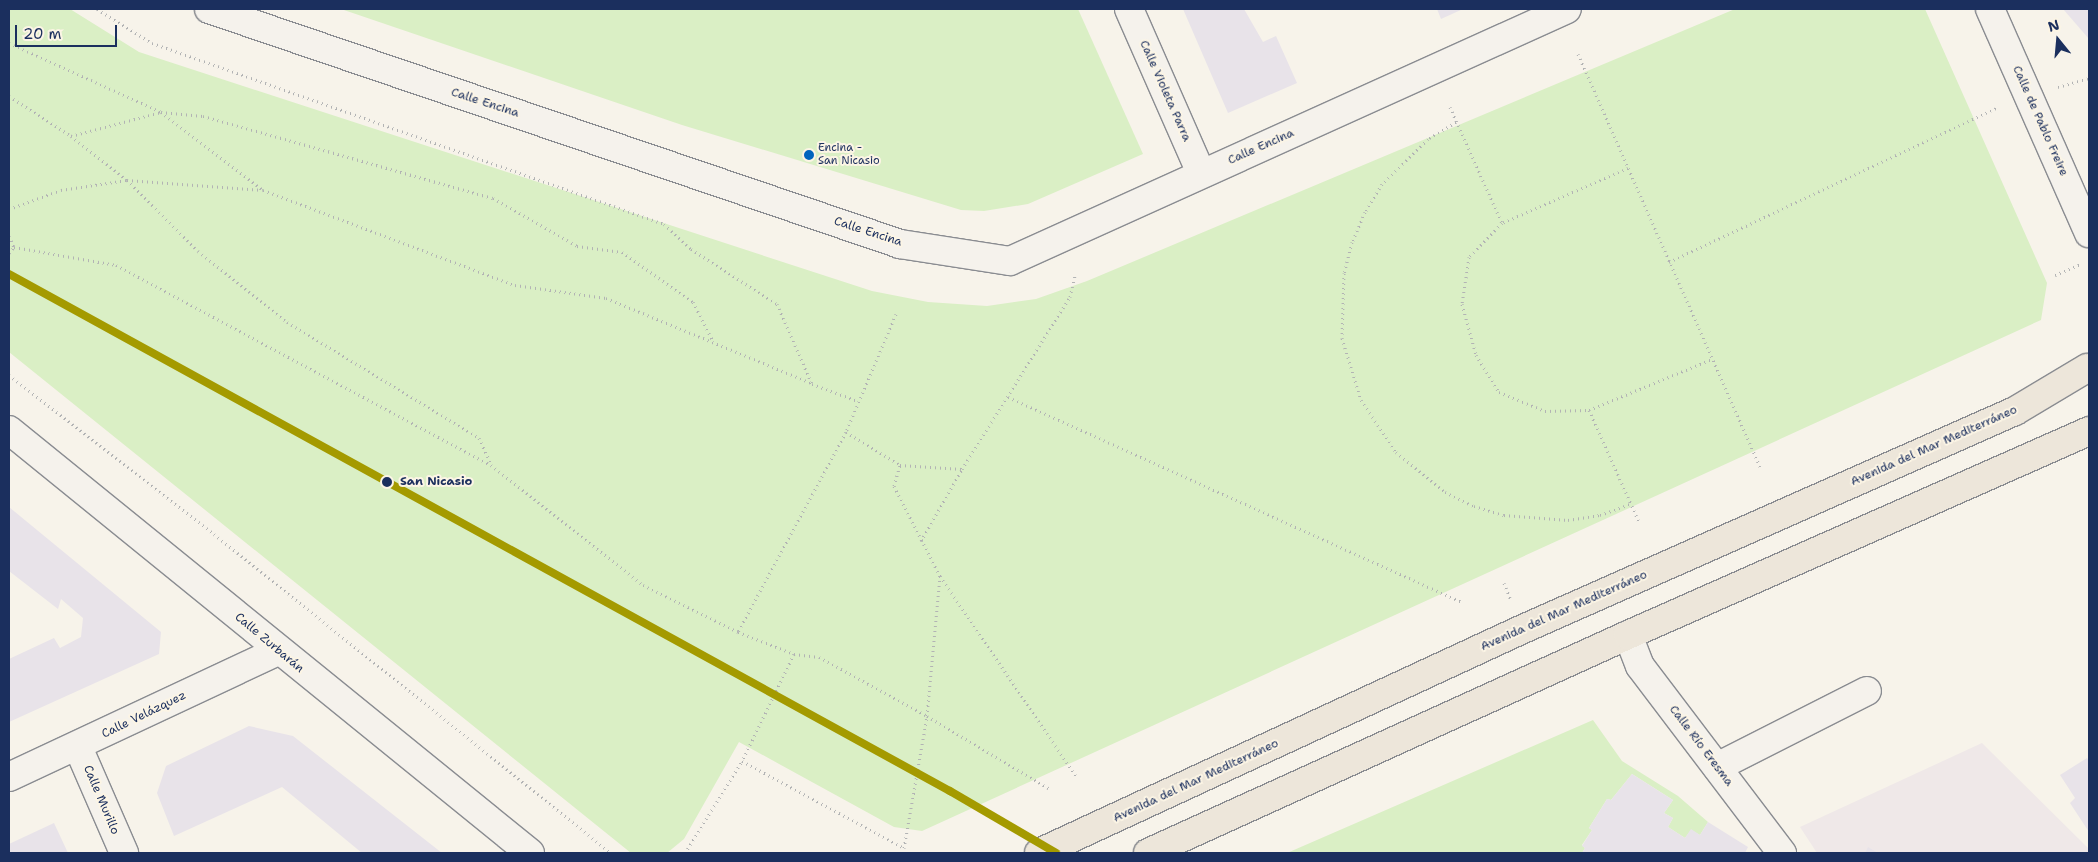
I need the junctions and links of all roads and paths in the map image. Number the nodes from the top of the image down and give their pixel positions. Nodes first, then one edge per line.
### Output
1 (97, 9) edge
2 (209, 9) edge
3 (1129, 9) edge
4 (1990, 9) edge
5 (1562, 10) edge
6 (9, 42) edge
7 (1578, 54) dead end
8 (9, 96) edge
9 (1450, 107) dead end
10 (1986, 111) dead end
11 (161, 112) junction
12 (1456, 122) junction
13 (71, 136) junction
14 (1628, 168) junction
15 (1201, 173) junction
16 (127, 180) junction
17 (263, 190) junction
18 (9, 209) edge
19 (1502, 223) junction
20 (2089, 233) edge
21 (9, 236) edge
22 (14, 247) junction
23 (9, 253) edge
24 (1669, 262) junction
25 (2081, 264) dead end
26 (1075, 275) dead end
27 (2056, 275) dead end
28 (896, 314) dead end
29 (713, 342) junction
30 (1712, 359) junction
31 (2089, 367) edge
32 (9, 375) edge
33 (812, 384) junction
34 (1008, 397) junction
35 (858, 401) junction
36 (1589, 410) junction
37 (9, 430) edge
38 (2089, 430) edge
39 (846, 432) junction
40 (900, 465) junction
41 (492, 466) junction
42 (1760, 467) dead end
43 (962, 469) junction
44 (1631, 504) junction
45 (1639, 522) dead end
46 (921, 542) junction
47 (940, 576) junction
48 (1460, 602) dead end
49 (738, 632) junction
50 (1628, 635) junction
51 (278, 651) junction
52 (794, 654) junction
53 (1867, 691) dead end
54 (927, 716) junction
55 (78, 747) junction
56 (742, 761) junction
57 (1717, 767) junction
58 (1076, 776) dead end
59 (9, 777) edge
60 (1050, 789) dead end
61 (124, 853) edge
62 (530, 853) edge
63 (610, 853) edge
64 (685, 853) edge
65 (1039, 853) edge
66 (1148, 853) edge
67 (1782, 853) edge

1 - 33 path
2 - 15 street, Calle Encina
3 - 15 street, Calle Violeta Parra
4 - 20 street, Calle de Pablo Freire
5 - 15 street, Calle Encina
6 - 11 path
7 - 14 path
8 - 13 path
9 - 12 path
10 - 24 path
11 - 13 path
11 - 17 path
11 - 29 path
12 - 19 path
12 - 44 path
13 - 16 path
14 - 19 path
14 - 24 path
16 - 17 path
16 - 18 path
16 - 41 path
17 - 29 path
19 - 36 path
21 - 22 path
22 - 23 path
22 - 41 path
24 - 30 path
25 - 27 path
26 - 34 path
28 - 35 path
29 - 33 path
30 - 36 path
30 - 42 path
31 - 65 main road, Avenida del Mar Mediterráneo
32 - 63 path
33 - 35 path
34 - 43 path
34 - 48 path
35 - 39 path
36 - 44 path
37 - 51 street, Calle Zurbarán
38 - 50 main road
39 - 40 path
39 - 49 path
40 - 43 path
40 - 46 path
41 - 49 path
43 - 46 path
44 - 45 path
46 - 47 path
47 - 54 path
47 - 58 path
49 - 52 path
50 - 57 street, Calle Río Eresma
50 - 66 main road
51 - 55 street, Calle Velázquez
51 - 62 street, Calle Zurbarán
52 - 54 path
52 - 56 path
53 - 57 street
54 - 56 path
54 - 60 path
55 - 59 street, Calle Velázquez
55 - 61 street, Calle Murillo
56 - 64 path
57 - 67 street, Calle Río Eresma

